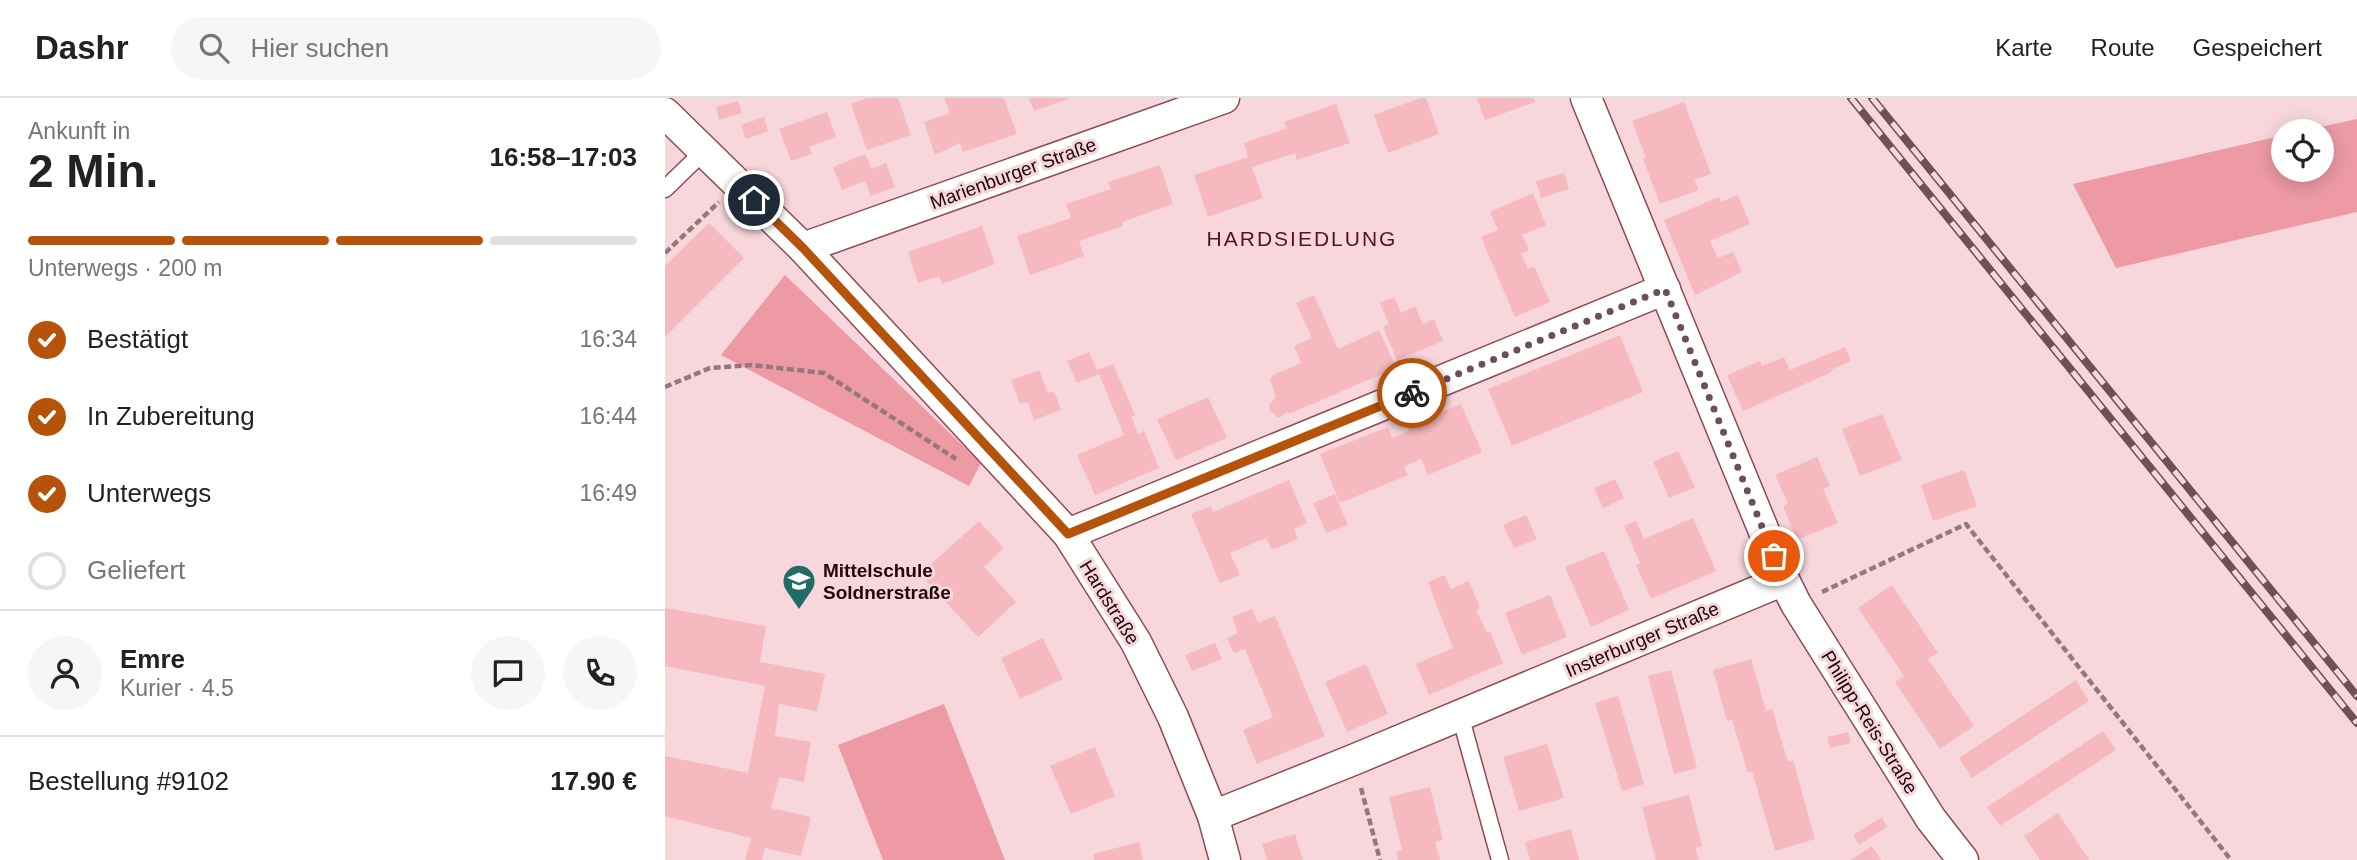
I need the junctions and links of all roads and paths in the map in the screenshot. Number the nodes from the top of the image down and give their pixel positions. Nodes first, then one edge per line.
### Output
1 (1224, 98) edge
2 (1586, 98) edge
3 (665, 113) edge
4 (704, 151) junction
5 (737, 184) junction
6 (665, 189) edge
7 (803, 248) junction
8 (665, 253) edge
9 (1665, 289) junction
10 (665, 387) edge
11 (967, 465) dead end
12 (1068, 534) junction
13 (1790, 592) junction
14 (1460, 715) junction
15 (1353, 760) junction
16 (1213, 816) junction
17 (1225, 860) edge
18 (1380, 860) edge
19 (1500, 860) edge
20 (1962, 860) edge
21 (2231, 860) edge

1 - 7 street, Marienburger Straße
2 - 9 street
3 - 4 street, Hardstraße
4 - 5 street, Hardstraße
4 - 6 lane
5 - 7 street, Hardstraße
5 - 8 path
7 - 12 street, Hardstraße
9 - 12 street
9 - 13 street
10 - 11 path
12 - 16 street, Hardstraße
13 - 14 street, Insterburger Straße
13 - 20 street, Philipp-Reis-Straße
13 - 21 path
14 - 15 street, Insterburger Straße
14 - 19 lane
15 - 16 street, Insterburger Straße
15 - 18 path
16 - 17 street, Hardstraße

